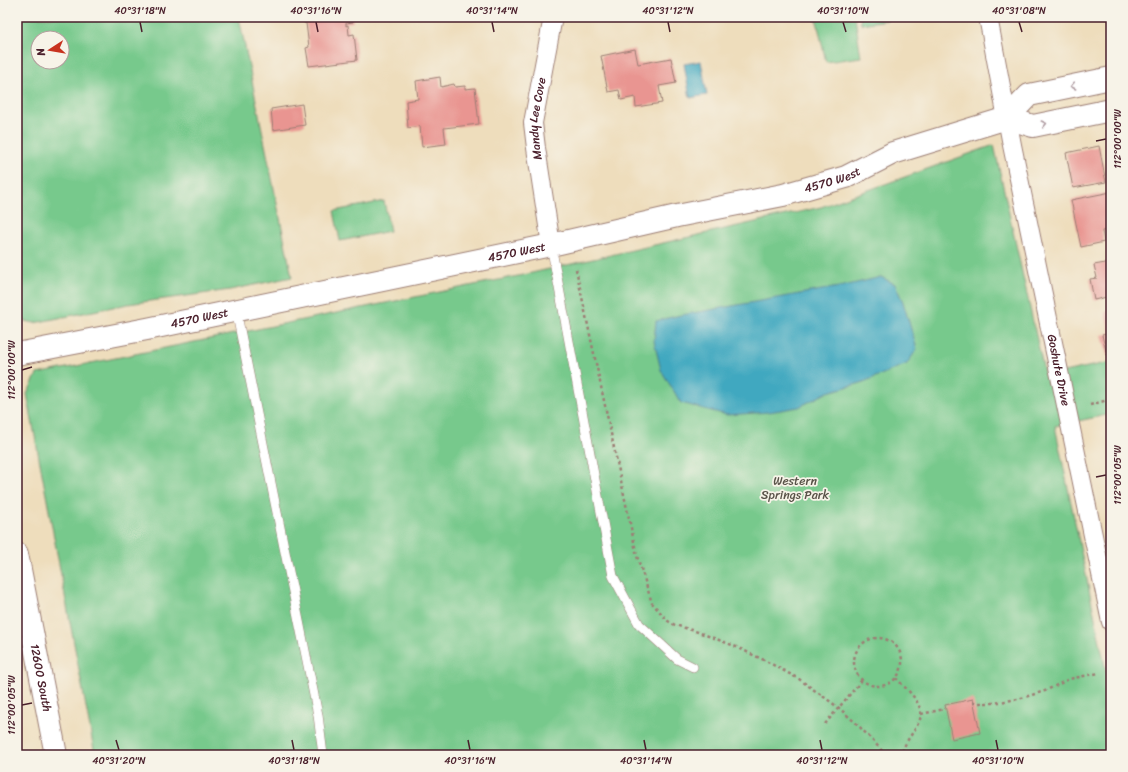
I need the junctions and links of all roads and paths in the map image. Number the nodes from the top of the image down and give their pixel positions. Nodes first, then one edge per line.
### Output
1 (553, 17) edge
2 (988, 17) edge
3 (1111, 78) edge
4 (1111, 110) edge
5 (1007, 118) junction
6 (551, 245) junction
7 (576, 269) dead end
8 (236, 310) junction
9 (17, 354) edge
10 (1111, 399) edge
11 (1090, 405) dead end
12 (17, 554) edge
13 (20, 586) edge
14 (1111, 622) edge
15 (693, 667) dead end
16 (1099, 673) dead end
17 (896, 678) junction
18 (862, 680) junction
19 (974, 703) dead end
20 (839, 708) junction
21 (945, 709) dead end
22 (921, 714) junction
23 (825, 724) dead end
24 (56, 755) edge
25 (323, 755) edge
26 (886, 755) edge
27 (901, 755) edge

1 - 6 street, Mandy Lee Cove
2 - 5 street, Goshute Drive
3 -> 5 main road, 4570 West
5 -> 4 main road
5 - 6 main road, 4570 West
5 - 14 street, Goshute Drive
6 - 8 main road, 4570 West
6 - 15 lane
7 - 20 path
8 - 9 main road, 4570 West
8 - 25 lane
10 - 11 path
12 - 13 main road, 12600 South
13 - 24 main road, 12600 South
16 - 19 path
17 - 18 path
17 - 18 path
17 - 22 path
18 - 20 path
20 - 23 path
20 - 26 path
21 - 22 path
22 - 27 path

